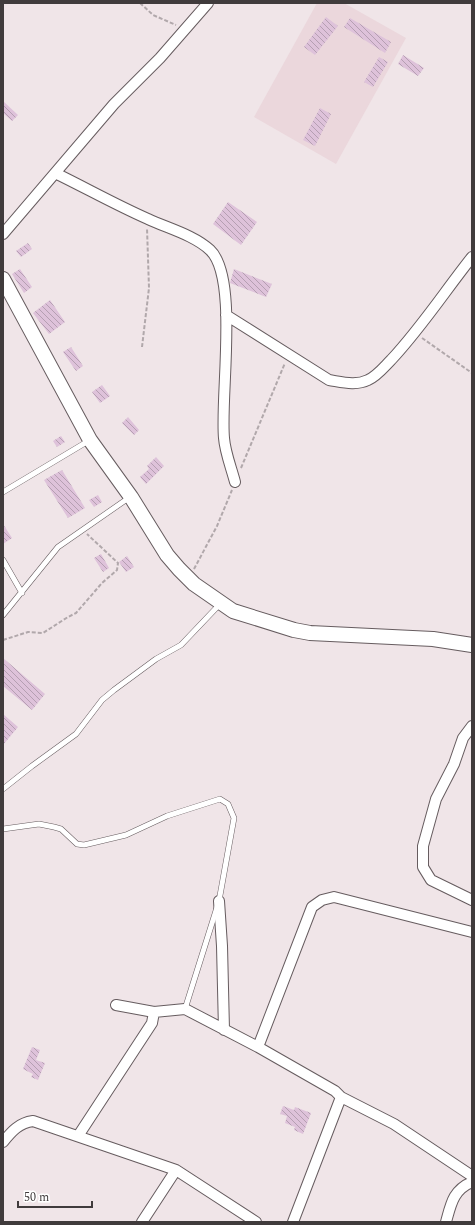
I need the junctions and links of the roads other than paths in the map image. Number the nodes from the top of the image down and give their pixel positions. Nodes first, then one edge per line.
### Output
1 (208, 3) edge
2 (55, 173) junction
3 (3, 234) edge
4 (472, 257) edge
5 (3, 279) edge
6 (226, 316) junction
7 (90, 440) junction
8 (235, 482) dead end
9 (3, 492) edge
10 (131, 497) junction
11 (3, 560) edge
12 (22, 593) junction
13 (221, 603) junction
14 (3, 615) edge
15 (472, 645) edge
16 (472, 726) edge
17 (3, 789) edge
18 (3, 829) edge
19 (472, 900) edge
20 (219, 902) junction
21 (472, 932) edge
22 (116, 1005) dead end
23 (185, 1010) junction
24 (154, 1012) junction
25 (224, 1030) junction
26 (258, 1047) junction
27 (341, 1097) junction
28 (78, 1136) junction
29 (3, 1142) edge
30 (176, 1170) junction
31 (472, 1176) edge
32 (472, 1182) edge
33 (142, 1222) edge
34 (256, 1222) edge
35 (292, 1222) edge
36 (446, 1222) edge

1 - 2 street
2 - 3 street
2 - 6 street
4 - 6 street
5 - 7 street
6 - 8 street
7 - 9 lane
7 - 10 street
10 - 12 lane
10 - 13 street
11 - 12 lane
12 - 14 lane
13 - 15 street
13 - 17 lane
16 - 19 street
18 - 20 lane
20 - 23 lane
20 - 25 street
21 - 26 street
22 - 24 street
23 - 24 street
23 - 25 street
24 - 28 street
25 - 26 street
26 - 27 street
27 - 31 street
27 - 35 street
28 - 29 street
28 - 30 street
30 - 33 street
30 - 34 street
32 - 36 street

